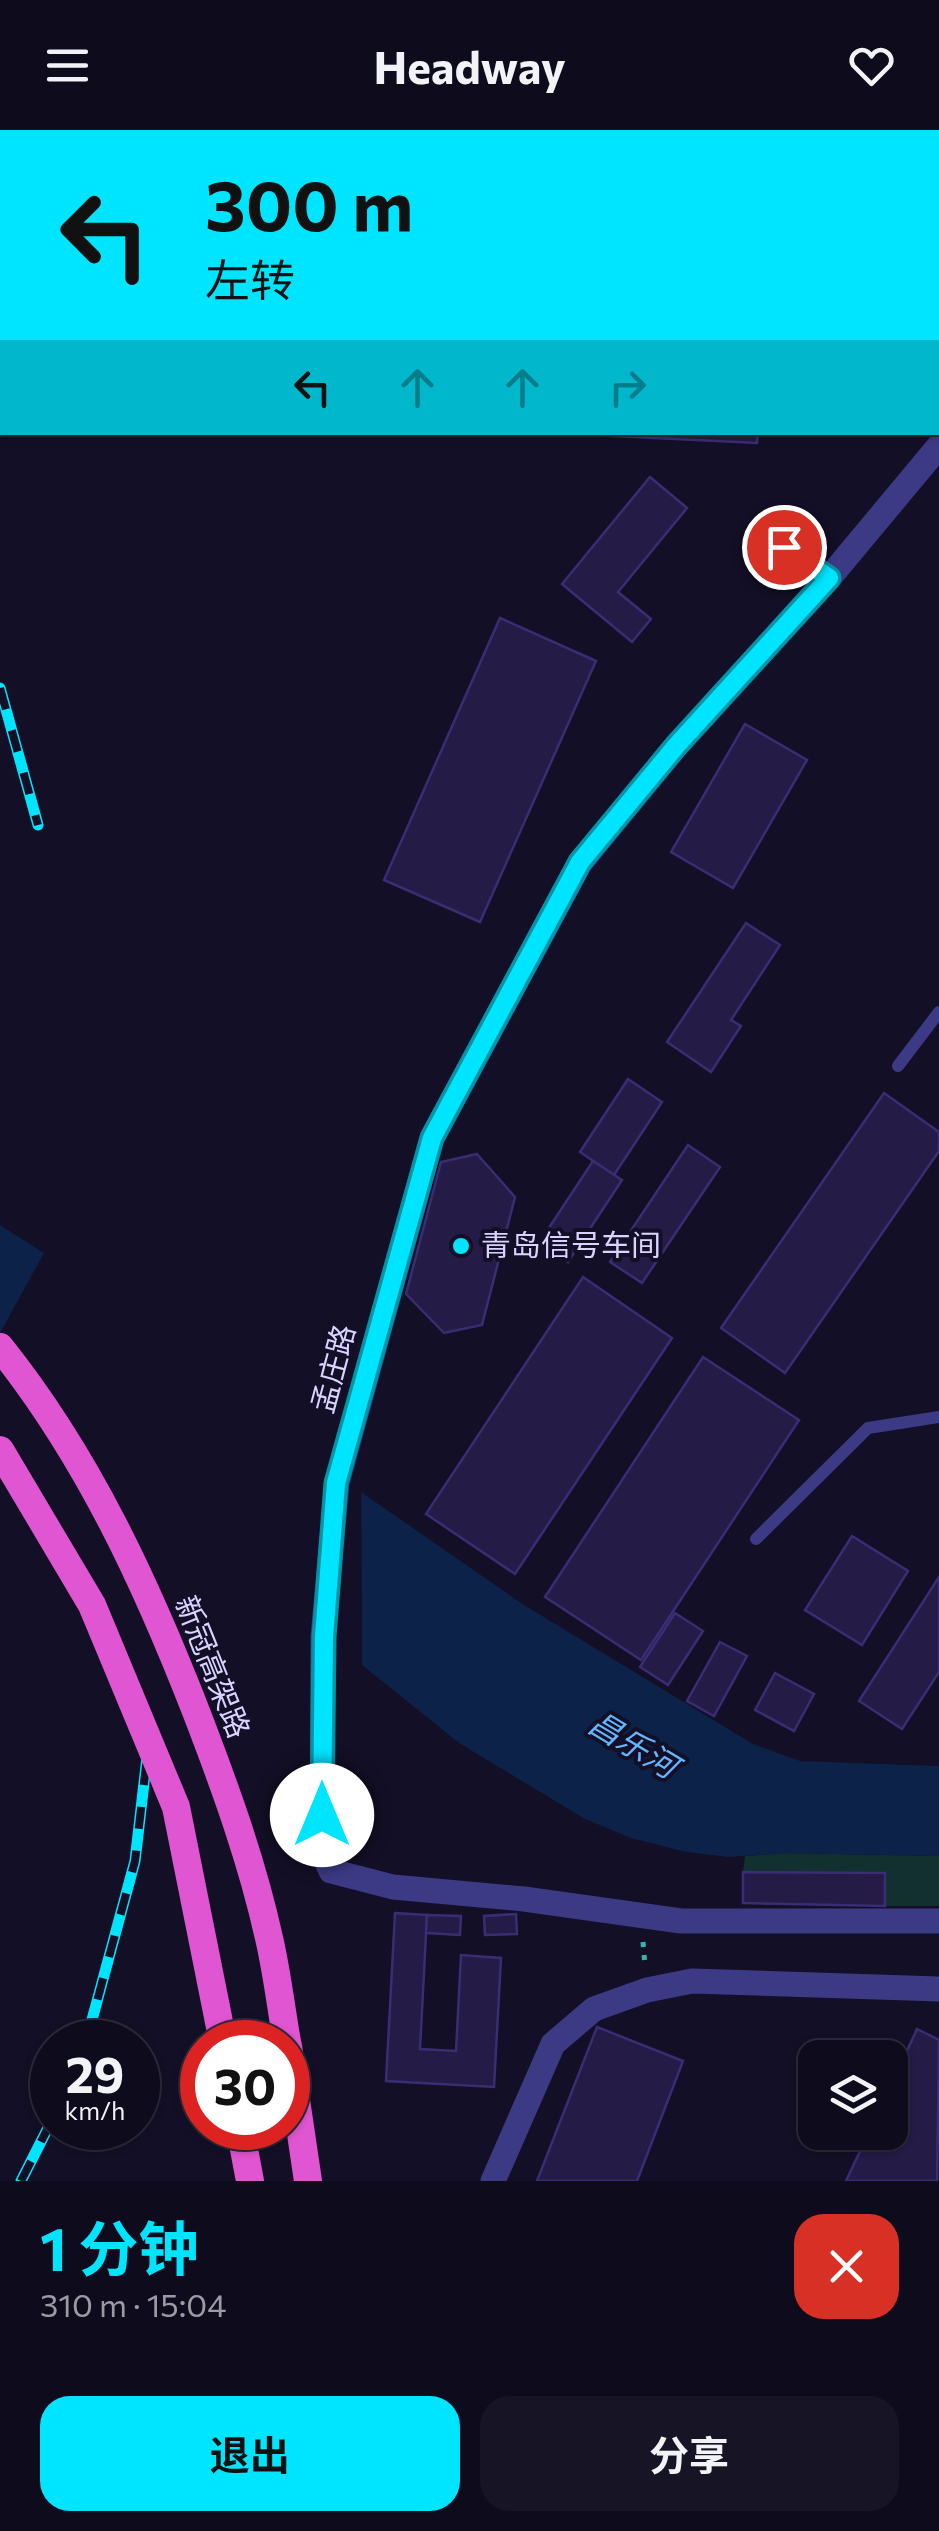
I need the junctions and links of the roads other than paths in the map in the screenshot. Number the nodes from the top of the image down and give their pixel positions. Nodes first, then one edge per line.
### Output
1 (939, 446) edge
2 (759, 530) dead end
3 (829, 578) junction
4 (939, 1012) edge
5 (898, 1066) dead end
6 (0, 1347) edge
7 (939, 1417) edge
8 (0, 1450) edge
9 (756, 1539) dead end
10 (939, 1921) edge
11 (939, 1990) edge
12 (219, 2020) edge
13 (283, 2020) edge
14 (244, 2150) edge
15 (303, 2150) edge
16 (250, 2181) edge
17 (308, 2181) edge
18 (493, 2181) edge

1 - 3 street, 孟庄路
2 - 3 lane
3 - 10 street, 孟庄路
4 - 5 lane
6 - 13 highway, 新冠高架路, bridge
7 - 9 lane
8 - 12 highway, bridge
11 - 18 street
14 - 16 highway
15 - 17 highway, 新冠高架路

